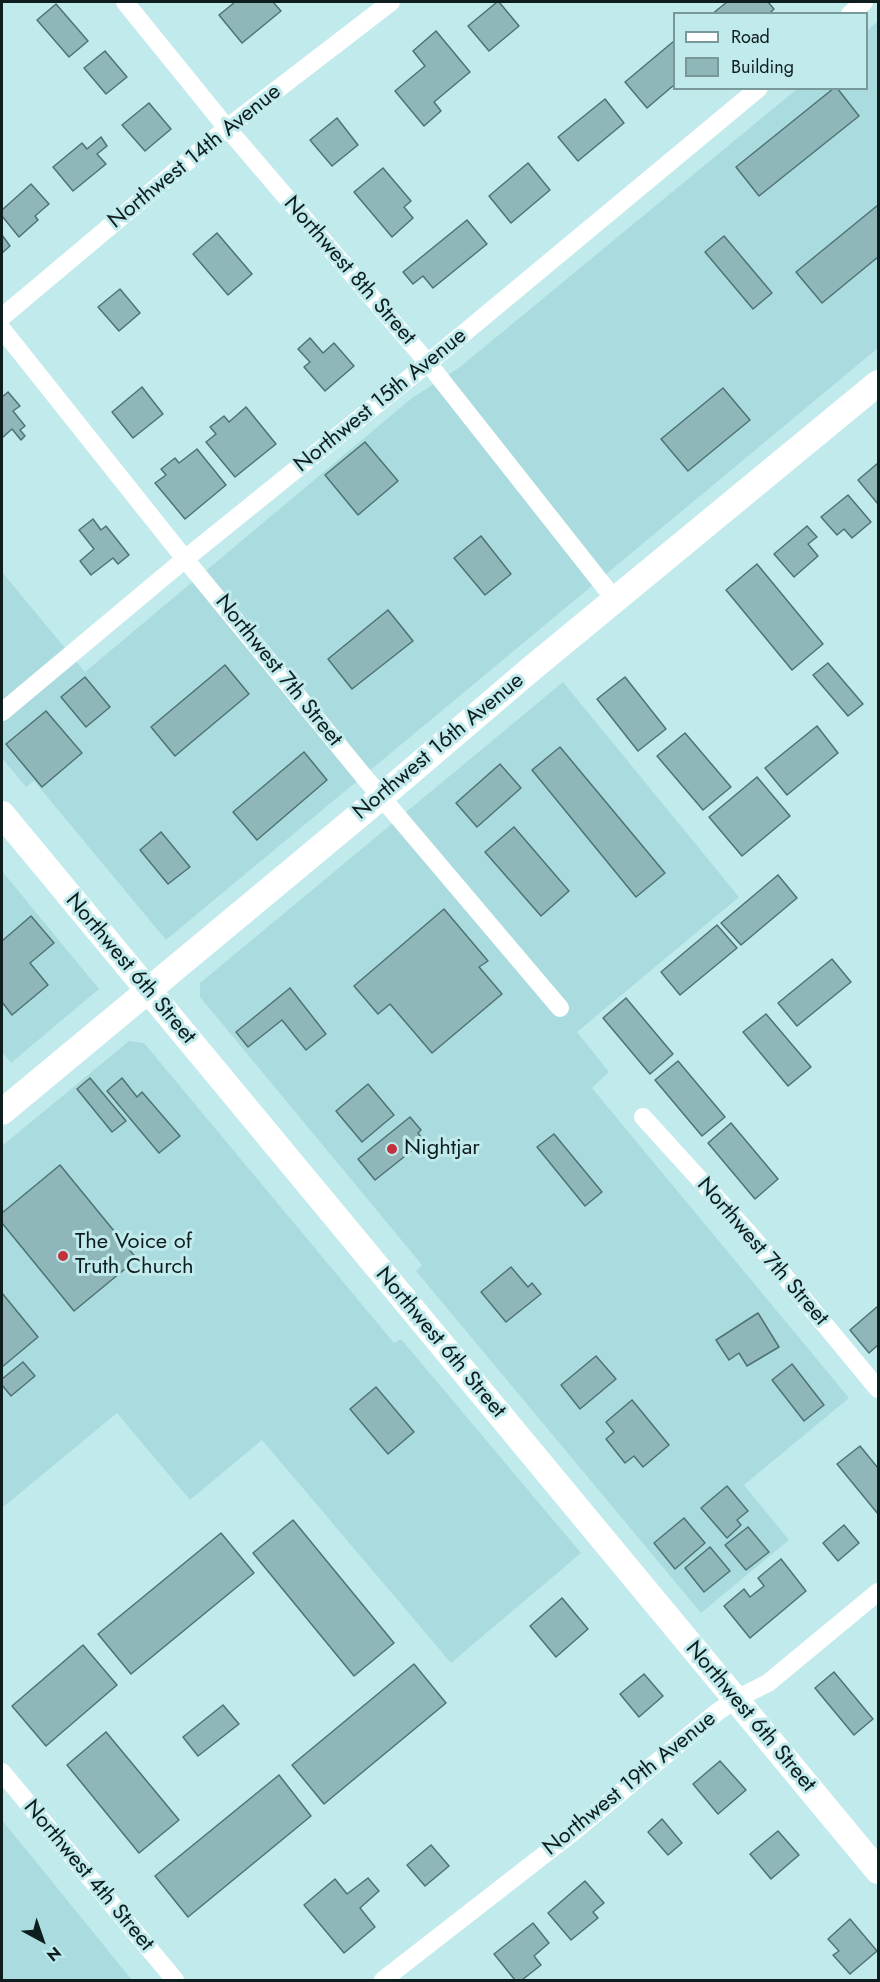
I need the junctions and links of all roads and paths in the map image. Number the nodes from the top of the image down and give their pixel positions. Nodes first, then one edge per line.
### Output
1 (125, 2) edge
2 (391, 2) edge
3 (864, 2) edge
4 (852, 12) edge
5 (757, 90) edge
6 (227, 129) junction
7 (2, 317) edge
8 (2, 329) edge
9 (429, 363) junction
10 (876, 389) edge
11 (185, 559) junction
12 (615, 600) junction
13 (2, 712) edge
14 (381, 797) junction
15 (2, 814) edge
16 (147, 990) junction
17 (560, 1008) dead end
18 (2, 1112) edge
19 (643, 1117) dead end
20 (879, 1389) edge
21 (879, 1592) edge
22 (736, 1699) junction
23 (2, 1772) edge
24 (879, 1871) edge
25 (175, 1980) edge
26 (383, 1980) edge

1 - 6 street, Northwest 8th Street
2 - 6 street, Northwest 14th Avenue
3 - 4 street
5 - 9 street, Northwest 15th Avenue
6 - 7 street, Northwest 14th Avenue
6 - 9 street, Northwest 8th Street
8 - 11 street, Northwest 7th Street
9 - 11 street, Northwest 15th Avenue
9 - 12 street, Northwest 8th Street
10 - 12 main road, Northwest 16th Avenue
11 - 13 street, Northwest 15th Avenue
11 - 14 street, Northwest 7th Street
12 - 14 main road, Northwest 16th Avenue
14 - 16 main road, Northwest 16th Avenue
14 - 17 street, Northwest 7th Street
15 - 16 main road, Northwest 6th Street
16 - 18 main road, Northwest 16th Avenue
16 - 22 main road, Northwest 6th Street
19 - 20 street, Northwest 7th Street
21 - 22 street, Northwest 19th Avenue
22 - 24 main road, Northwest 6th Street
22 - 26 street, Northwest 19th Avenue
23 - 25 street, Northwest 4th Street

